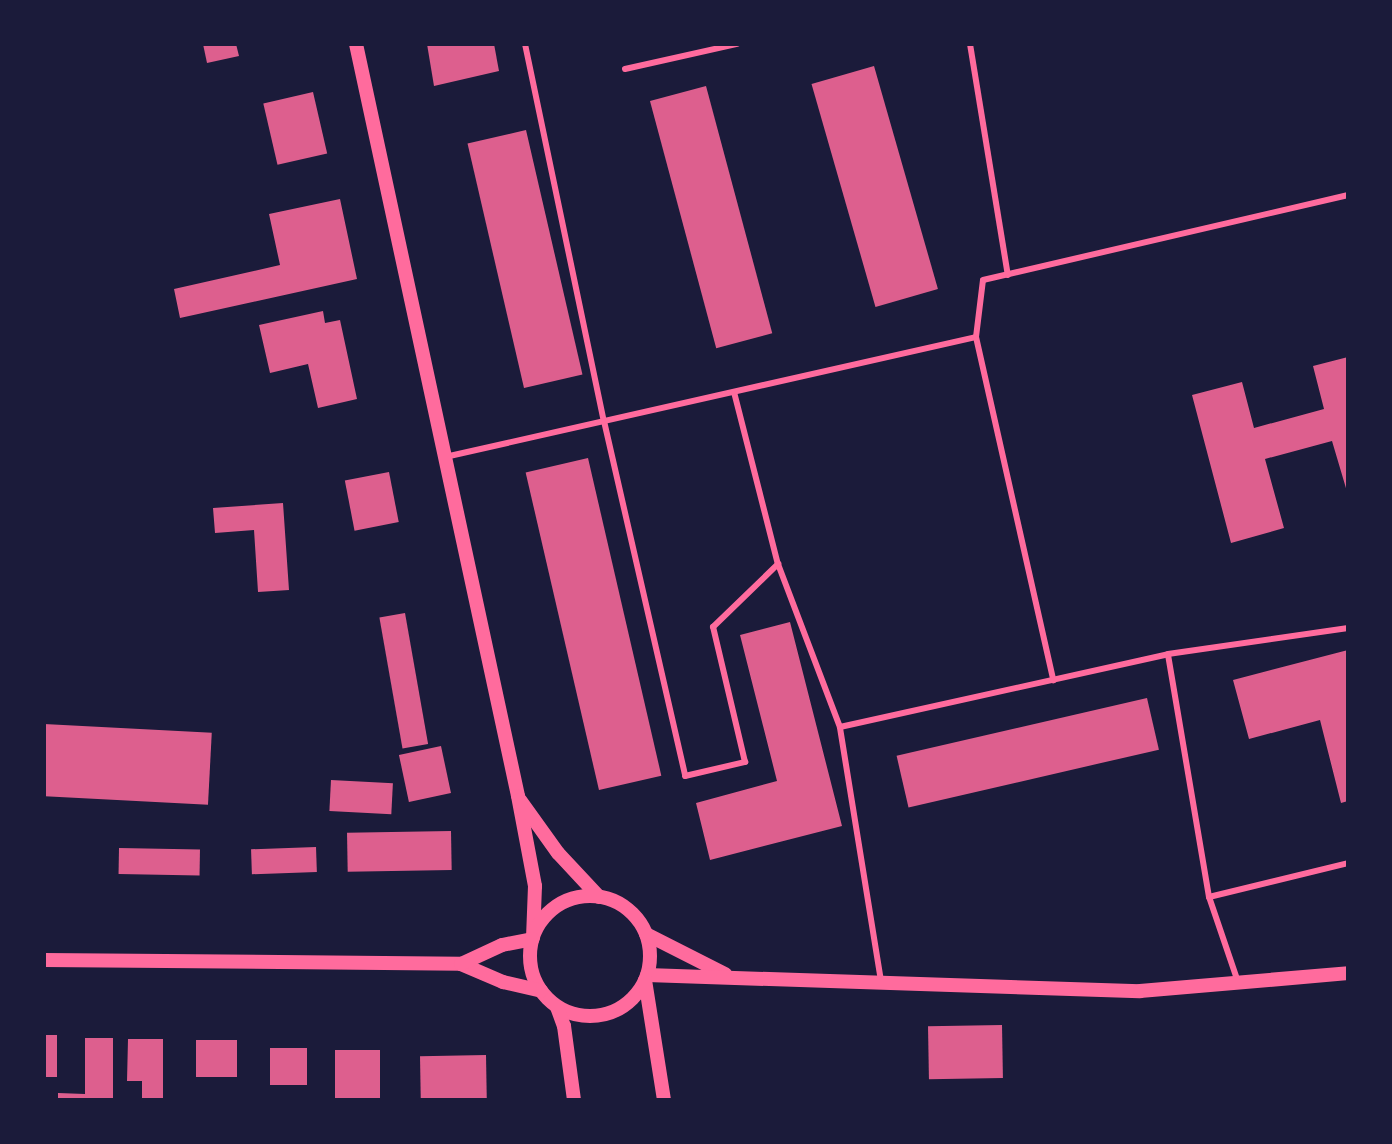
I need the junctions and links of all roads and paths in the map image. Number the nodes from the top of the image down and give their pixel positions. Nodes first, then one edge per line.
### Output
1 (356, 44) edge
2 (525, 44) edge
3 (737, 44) edge
4 (970, 44) edge
5 (625, 69) dead end
6 (1348, 195) edge
7 (1008, 275) junction
8 (976, 337) junction
9 (734, 392) junction
10 (604, 421) junction
11 (445, 457) junction
12 (778, 564) junction
13 (1348, 628) edge
14 (1168, 654) junction
15 (1053, 680) junction
16 (840, 727) junction
17 (518, 796) junction
18 (1348, 863) edge
19 (599, 897) junction
20 (1209, 897) junction
21 (646, 934) junction
22 (532, 938) junction
23 (44, 960) edge
24 (461, 964) junction
25 (1348, 973) edge
26 (729, 976) junction
27 (646, 978) junction
28 (881, 982) junction
29 (1239, 982) junction
30 (541, 991) junction
31 (557, 1007) junction
32 (574, 1100) edge
33 (664, 1100) edge

1 - 11 street
2 - 10 lane
3 - 5 lane
4 - 7 lane
6 - 7 lane
7 - 8 lane
8 - 9 lane
8 - 15 lane
9 - 10 lane
9 - 12 lane
10 - 11 lane
10 - 12 lane
11 - 17 street
12 - 16 lane
13 - 14 lane
14 - 15 lane
14 - 20 lane
15 - 16 lane
16 - 28 lane
17 - 19 street
17 - 22 street
18 - 20 lane
19 - 21 street
19 - 22 street
20 - 29 lane
21 - 26 street
21 - 27 street
22 - 24 street
22 - 30 street
23 - 24 street
24 - 30 street
25 - 29 street
26 - 27 street
26 - 28 street
27 - 31 street
27 - 33 street
28 - 29 street
30 - 31 street
31 - 32 street

